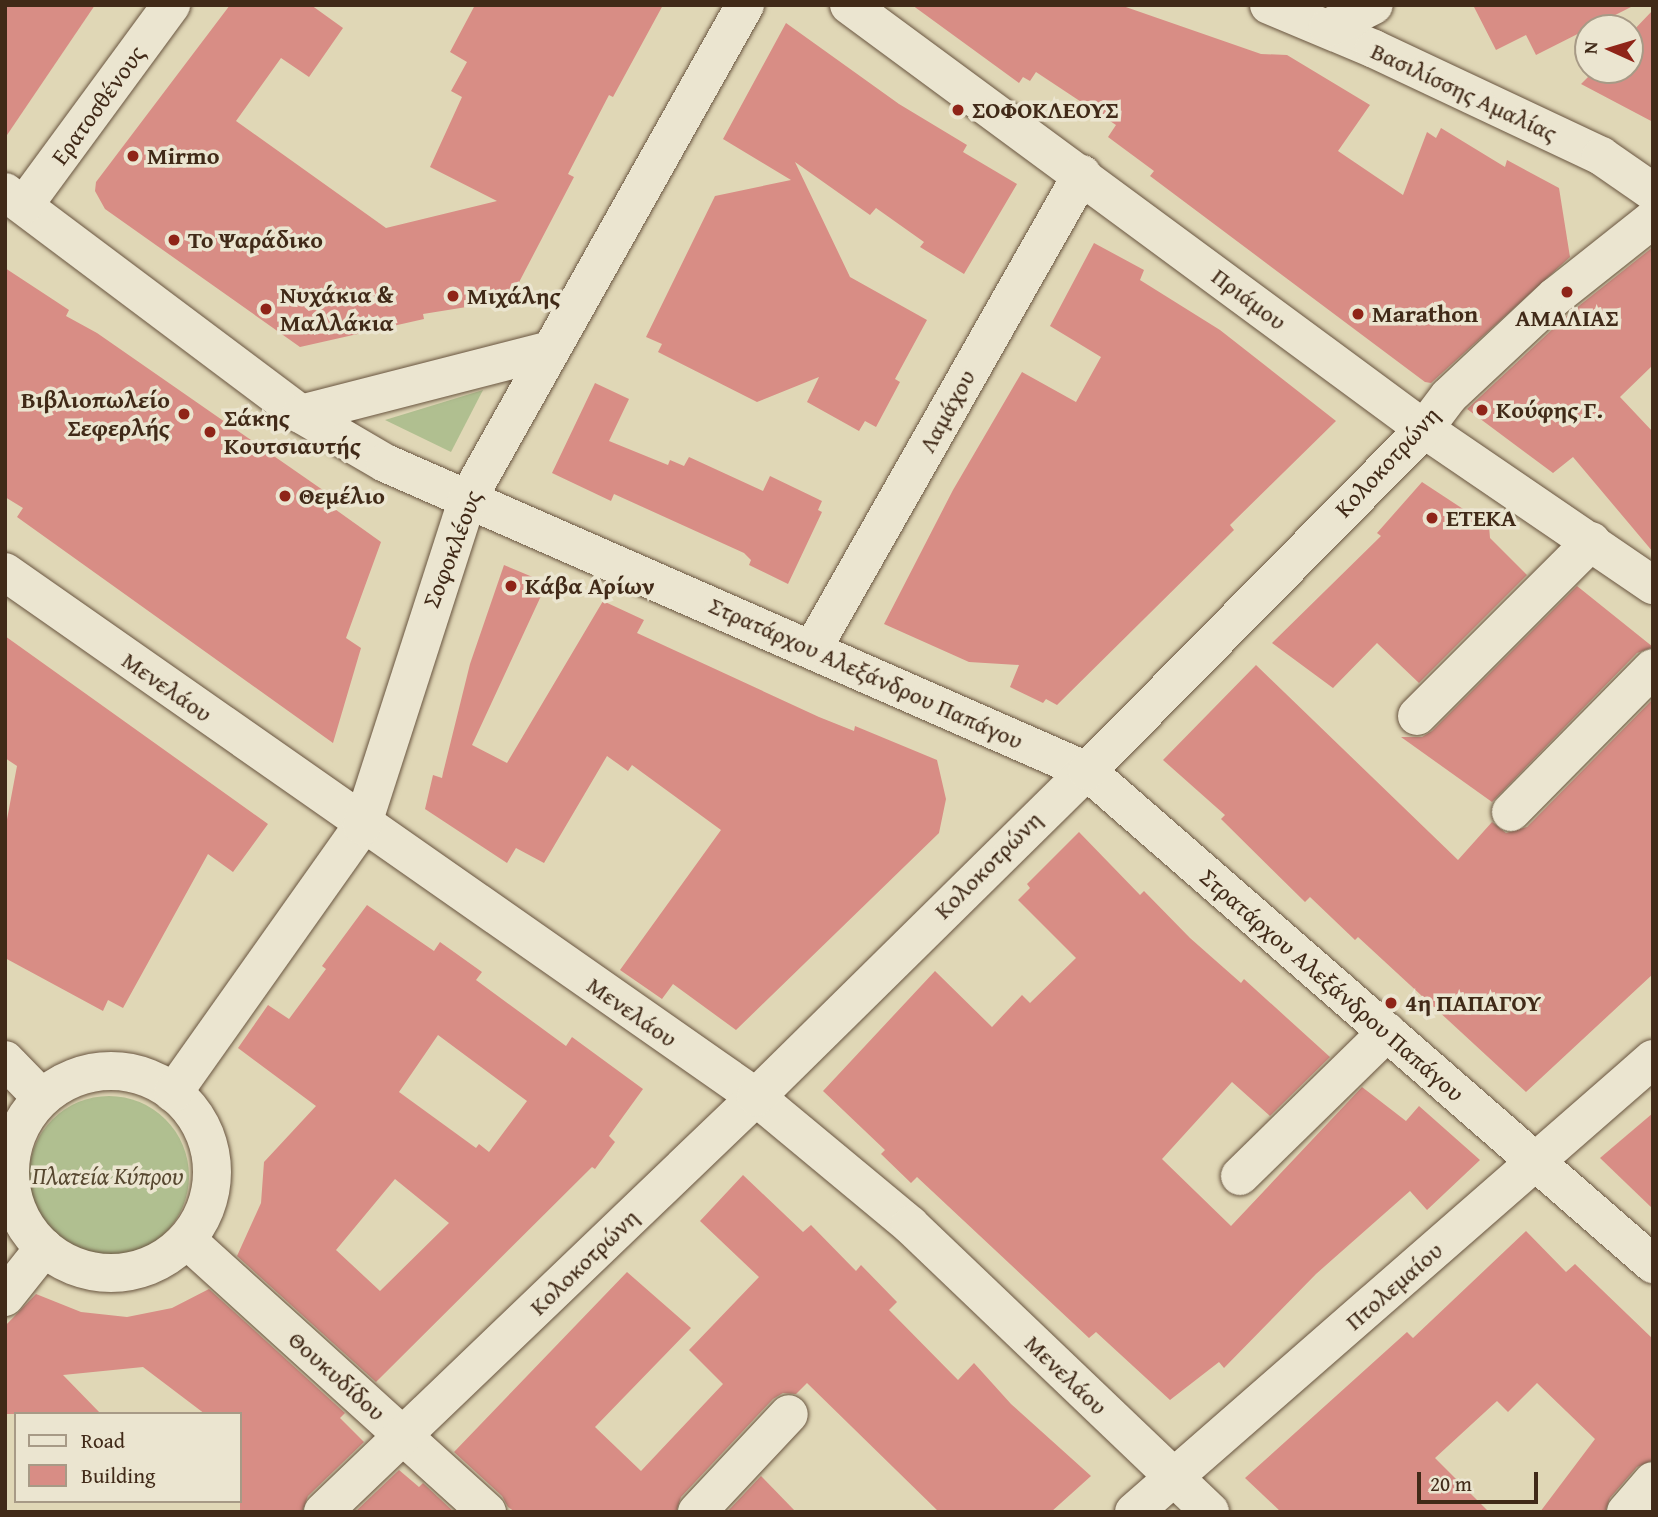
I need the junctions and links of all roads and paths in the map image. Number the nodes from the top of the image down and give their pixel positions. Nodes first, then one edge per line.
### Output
1 (171, 5) edge
2 (745, 5) edge
3 (849, 5) edge
4 (1269, 5) edge
5 (1374, 5) edge
6 (1328, 29) junction
7 (1082, 174) junction
8 (1653, 192) edge
9 (15, 198) edge
10 (1653, 219) edge
11 (550, 350) junction
12 (301, 414) junction
13 (1423, 429) junction
14 (467, 500) junction
15 (1592, 541) junction
16 (5, 572) edge
17 (1653, 585) edge
18 (813, 648) junction
19 (1653, 668) edge
20 (1417, 716) dead end
21 (1087, 771) junction
22 (1511, 812) dead end
23 (362, 826) junction
24 (1387, 1032) junction
25 (1653, 1059) edge
26 (5, 1060) edge
27 (173, 1093) junction
28 (41, 1097) junction
29 (756, 1097) junction
30 (1537, 1163) junction
31 (1240, 1176) dead end
32 (187, 1240) junction
33 (44, 1248) junction
34 (1653, 1264) edge
35 (5, 1297) edge
36 (789, 1413) dead end
37 (403, 1435) junction
38 (1171, 1476) junction
39 (1653, 1481) edge
40 (323, 1512) edge
41 (487, 1512) edge
42 (697, 1512) edge
43 (1134, 1512) edge
44 (1210, 1512) edge
45 (1626, 1512) edge

1 - 9 street, Ερατοσθένους
2 - 11 street, Σοφοκλέους
3 - 7 street, Πριάμου
4 - 6 street, Βασιλίσσης Αμαλίας
5 - 6 street
6 - 8 street, Βασιλίσσης Αμαλίας
7 - 13 street, Πριάμου
7 - 18 street, Λαμάχου
9 - 12 street, Στρατάρχου Αλεξάνδρου Παπάγου
10 - 13 street, Κολοκοτρώνη
11 - 12 street
11 - 14 street, Σοφοκλέους
12 - 14 street, Στρατάρχου Αλεξάνδρου Παπάγου
13 - 15 street, Πριάμου
13 - 21 street, Κολοκοτρώνη
14 - 18 street, Στρατάρχου Αλεξάνδρου Παπάγου
14 - 23 street, Σοφοκλέους
15 - 17 street, Πριάμου
15 - 20 street
16 - 23 street, Μενελάου
18 - 21 street, Στρατάρχου Αλεξάνδρου Παπάγου
19 - 22 street
21 - 24 street, Στρατάρχου Αλεξάνδρου Παπάγου
21 - 29 street, Κολοκοτρώνη
23 - 27 street, Σοφοκλέους
23 - 29 street, Μενελάου
24 - 30 street, Στρατάρχου Αλεξάνδρου Παπάγου
24 - 31 street
25 - 30 street, Πτολεμαίου
26 - 28 street
27 - 28 street
27 - 32 street
28 - 33 street
29 - 37 street, Κολοκοτρώνη
29 - 38 street, Μενελάου
30 - 34 street, Στρατάρχου Αλεξάνδρου Παπάγου
30 - 38 street, Πτολεμαίου
32 - 33 street
32 - 37 street, Θουκυδίδου
33 - 35 street
36 - 42 street
37 - 40 street, Κολοκοτρώνη
37 - 41 street, Θουκυδίδου
38 - 43 street, Πτολεμαίου
38 - 44 street, Μενελάου
39 - 45 street

